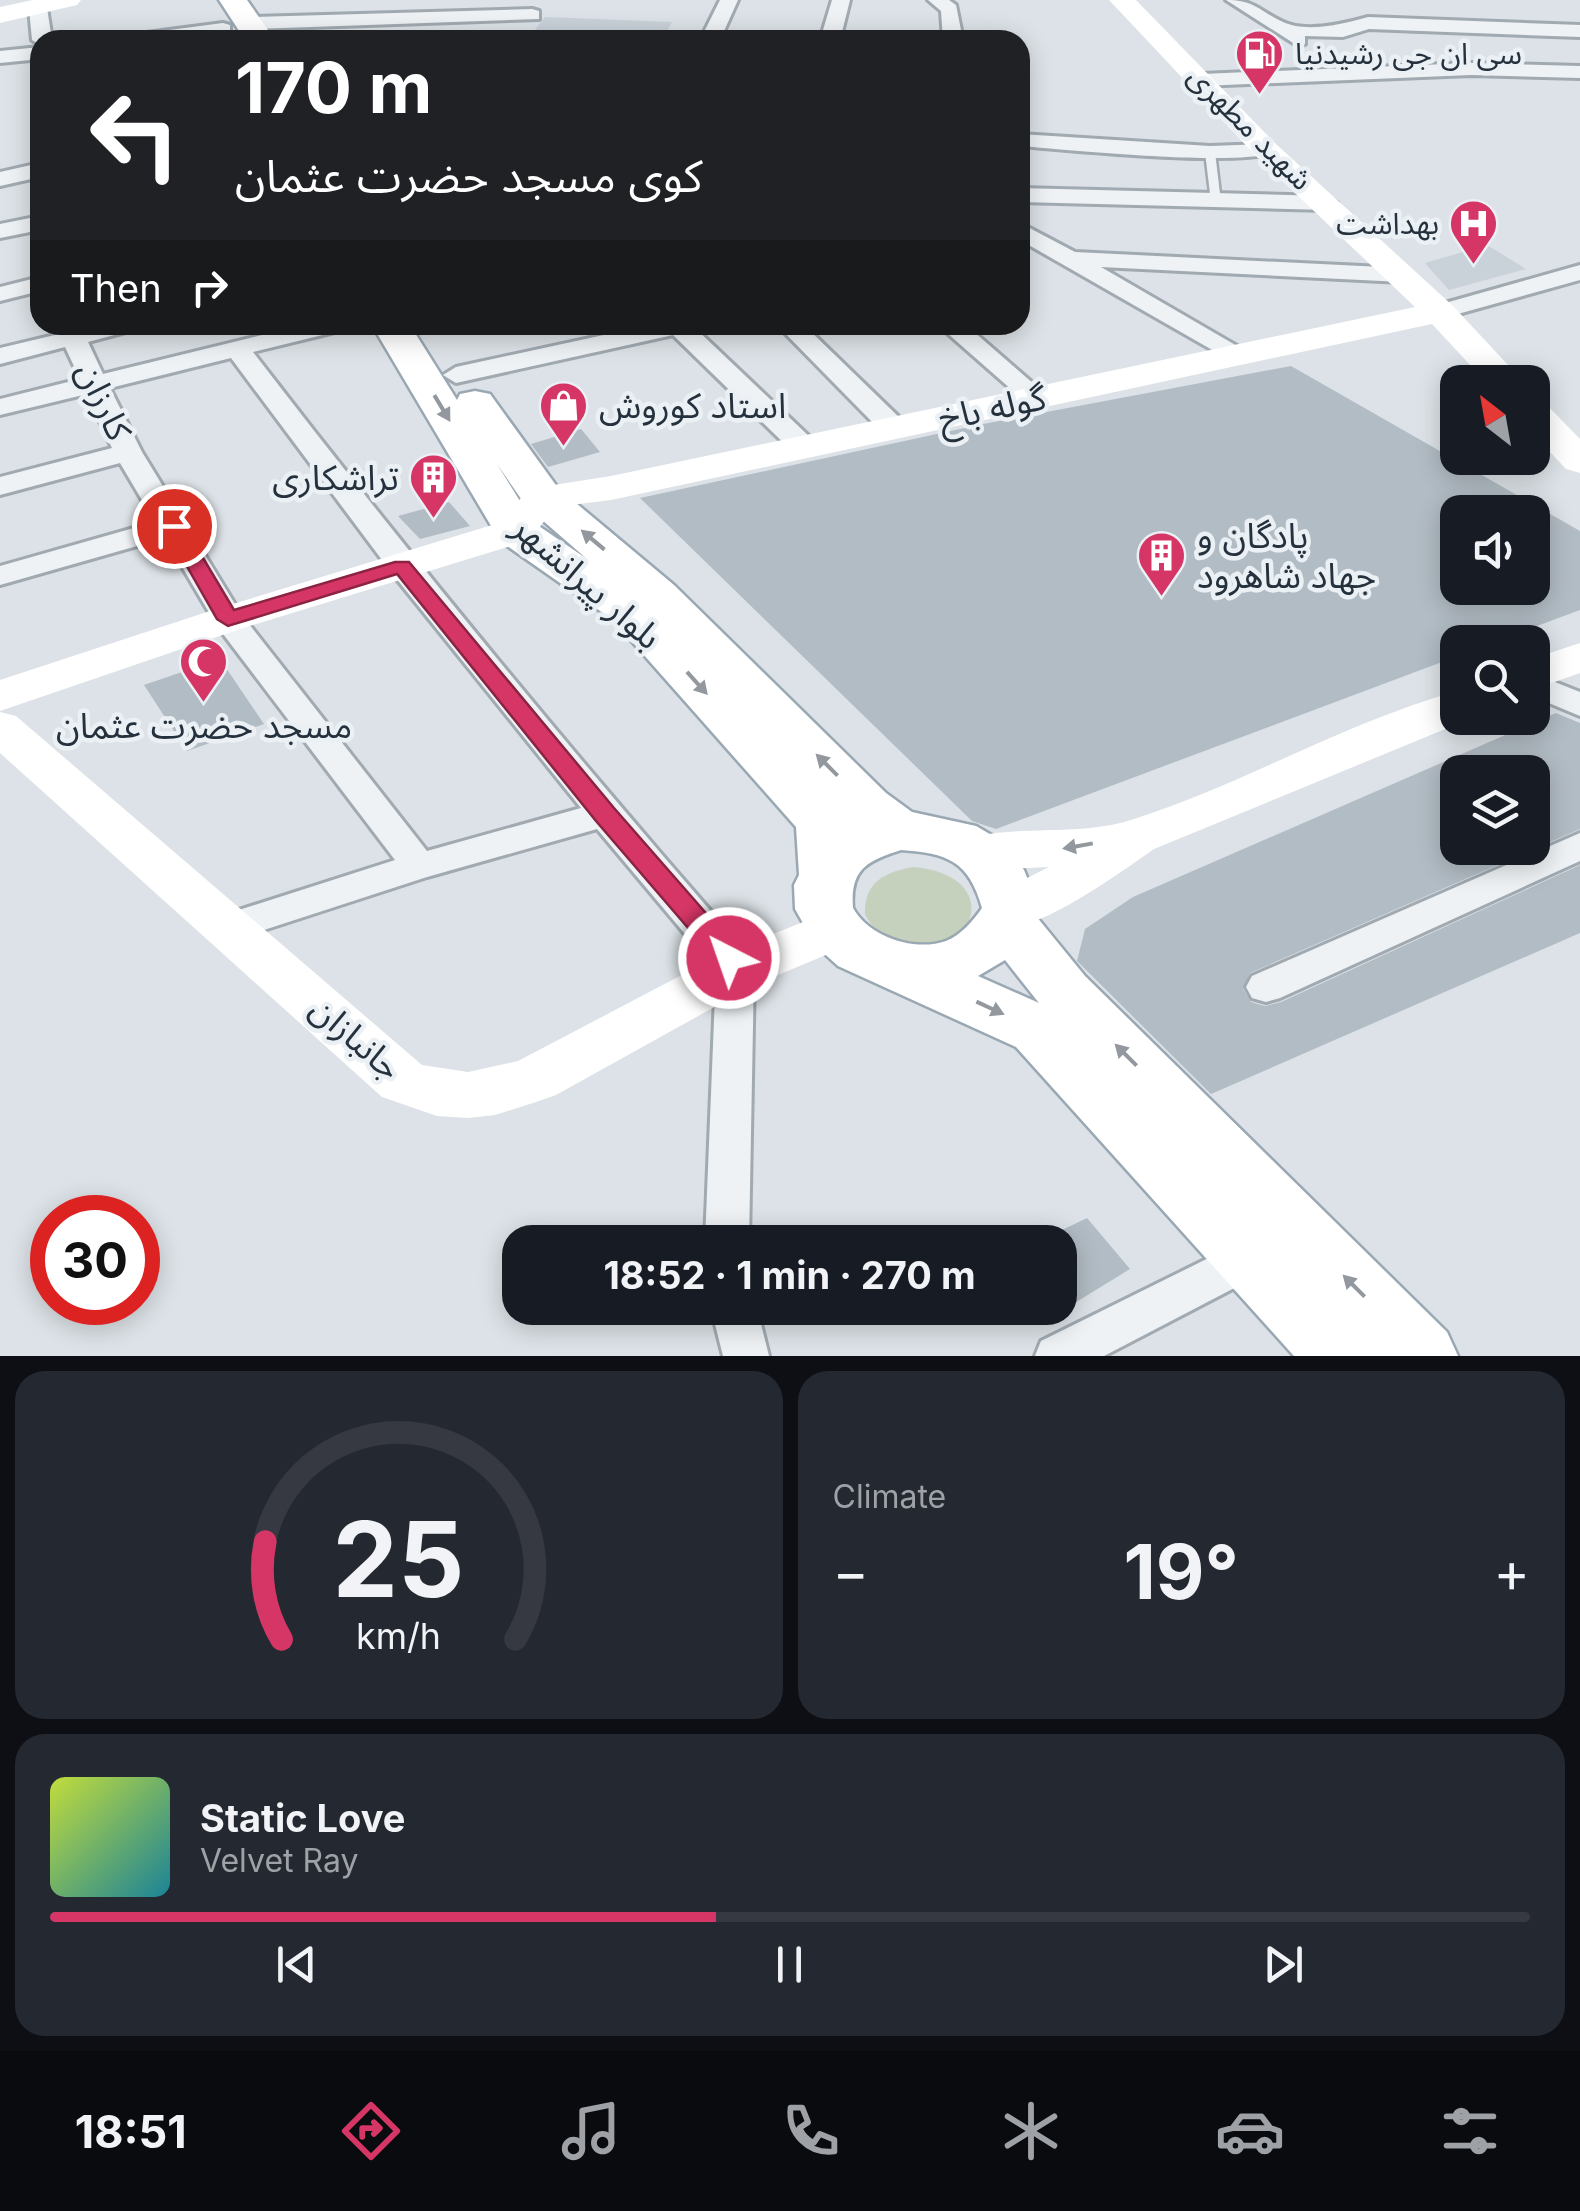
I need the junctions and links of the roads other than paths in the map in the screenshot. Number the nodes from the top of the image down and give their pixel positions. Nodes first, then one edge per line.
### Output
1 (68, 0) edge
2 (206, 0) edge
3 (729, 0) edge
4 (841, 0) edge
5 (936, 0) edge
6 (1122, 0) edge
7 (1235, 0) edge
8 (38, 8) junction
9 (536, 8) edge
10 (6, 9) edge
11 (240, 26) edge
12 (41, 30) edge
13 (211, 30) edge
14 (521, 30) edge
15 (715, 30) edge
16 (833, 30) edge
17 (952, 30) edge
18 (1281, 30) junction
19 (1580, 31) edge
20 (30, 53) edge
21 (0, 57) edge
22 (1580, 72) edge
23 (1359, 73) junction
24 (1201, 80) junction
25 (1030, 141) edge
26 (1266, 150) junction
27 (1210, 152) junction
28 (30, 172) edge
29 (0, 179) edge
30 (1030, 195) edge
31 (1216, 202) junction
32 (1326, 203) junction
33 (30, 226) edge
34 (0, 231) edge
35 (1030, 236) edge
36 (1048, 246) junction
37 (1030, 250) edge
38 (1076, 260) junction
39 (1580, 272) edge
40 (1402, 275) junction
41 (30, 286) edge
42 (0, 294) edge
43 (1440, 312) junction
44 (59, 335) edge
45 (72, 335) edge
46 (289, 335) edge
47 (398, 335) edge
48 (432, 335) edge
49 (640, 335) edge
50 (689, 335) edge
51 (800, 335) edge
52 (963, 335) edge
53 (236, 347) junction
54 (1234, 354) junction
55 (0, 356) edge
56 (1490, 365) edge
57 (456, 376) junction
58 (92, 381) junction
59 (1036, 398) junction
60 (0, 407) edge
61 (894, 428) junction
62 (1550, 429) edge
63 (803, 446) junction
64 (128, 452) junction
65 (1580, 461) edge
66 (0, 486) edge
67 (529, 514) junction
68 (174, 526) junction
69 (402, 566) junction
70 (0, 576) edge
71 (228, 619) junction
72 (1580, 657) edge
73 (1550, 671) edge
74 (1550, 689) edge
75 (0, 696) edge
76 (1580, 705) edge
77 (1440, 713) edge
78 (0, 727) edge
79 (605, 814) junction
80 (899, 830) junction
81 (1136, 837) junction
82 (1580, 846) edge
83 (982, 852) junction
84 (419, 866) junction
85 (825, 871) junction
86 (1008, 914) junction
87 (230, 927) junction
88 (833, 930) junction
89 (901, 967) junction
90 (735, 971) junction
91 (1266, 987) dead end
92 (727, 1225) edge
93 (1250, 1256) junction
94 (738, 1325) edge
95 (746, 1356) edge
96 (1058, 1356) edge
97 (1340, 1356) edge
98 (1422, 1356) edge

1 - 8 street
2 - 11 main road
3 - 15 street
4 - 16 street
5 - 17 street
6 - 24 street, شهید مطهری
7 - 18 street
8 - 10 street
8 - 12 street
9 - 11 street
9 - 14 street
11 - 13 street
18 - 19 street
18 - 23 street
20 - 21 street
22 - 23 street
23 - 24 street
24 - 26 street, شهید مطهری
25 - 27 street
26 - 27 street
26 - 32 street, شهید مطهری
27 - 31 lane
28 - 29 street
30 - 31 street
31 - 32 street
32 - 40 street, شهید مطهری
33 - 34 street
35 - 36 street
36 - 37 street
36 - 38 street
38 - 40 street
38 - 54 street
39 - 43 street
40 - 43 street, شهید مطهری
41 - 42 street
43 - 54 street, گوله باخ
43 - 56 street, شهید مطهری
44 - 55 street
45 - 58 street, کارزان
46 - 53 street
47 -> 67 main road, بلوار پیرانشهر
48 - 57 main road, بلوار پیرانشهر
49 - 57 street
50 - 63 street
51 - 61 street
52 - 59 street
53 - 58 street
53 - 69 street
54 - 59 street, گوله باخ
57 - 67 main road, بلوار پیرانشهر
58 - 60 street
58 - 64 street, کارزان
59 - 61 street, گوله باخ
61 - 63 street, گوله باخ
62 - 65 street
63 - 67 street, گوله باخ
64 - 66 street
64 - 68 street, کارزان
67 - 69 street, گوله باخ
80 -> 67 main road, بلوار پیرانشهر
67 -> 85 main road, بلوار پیرانشهر
68 - 70 street
68 - 71 street, کارزان
69 - 71 street, گوله باخ
69 - 79 street
71 - 75 street, گوله باخ
71 - 84 street, کارزان
72 - 73 street
74 - 76 street
77 - 81 street
78 - 87 street, جانبازان
79 - 84 street
79 - 90 street
80 - 83 main road
80 - 85 main road
81 -> 83 street
81 - 86 street
82 - 91 street
83 - 86 main road
84 - 87 street
85 - 88 main road
86 - 89 main road
98 -> 86 main road
87 - 90 street, جانبازان
88 - 89 main road
88 - 90 street, جانبازان
89 -> 93 main road
90 - 92 street
93 - 96 street
93 - 97 main road
94 - 95 street

